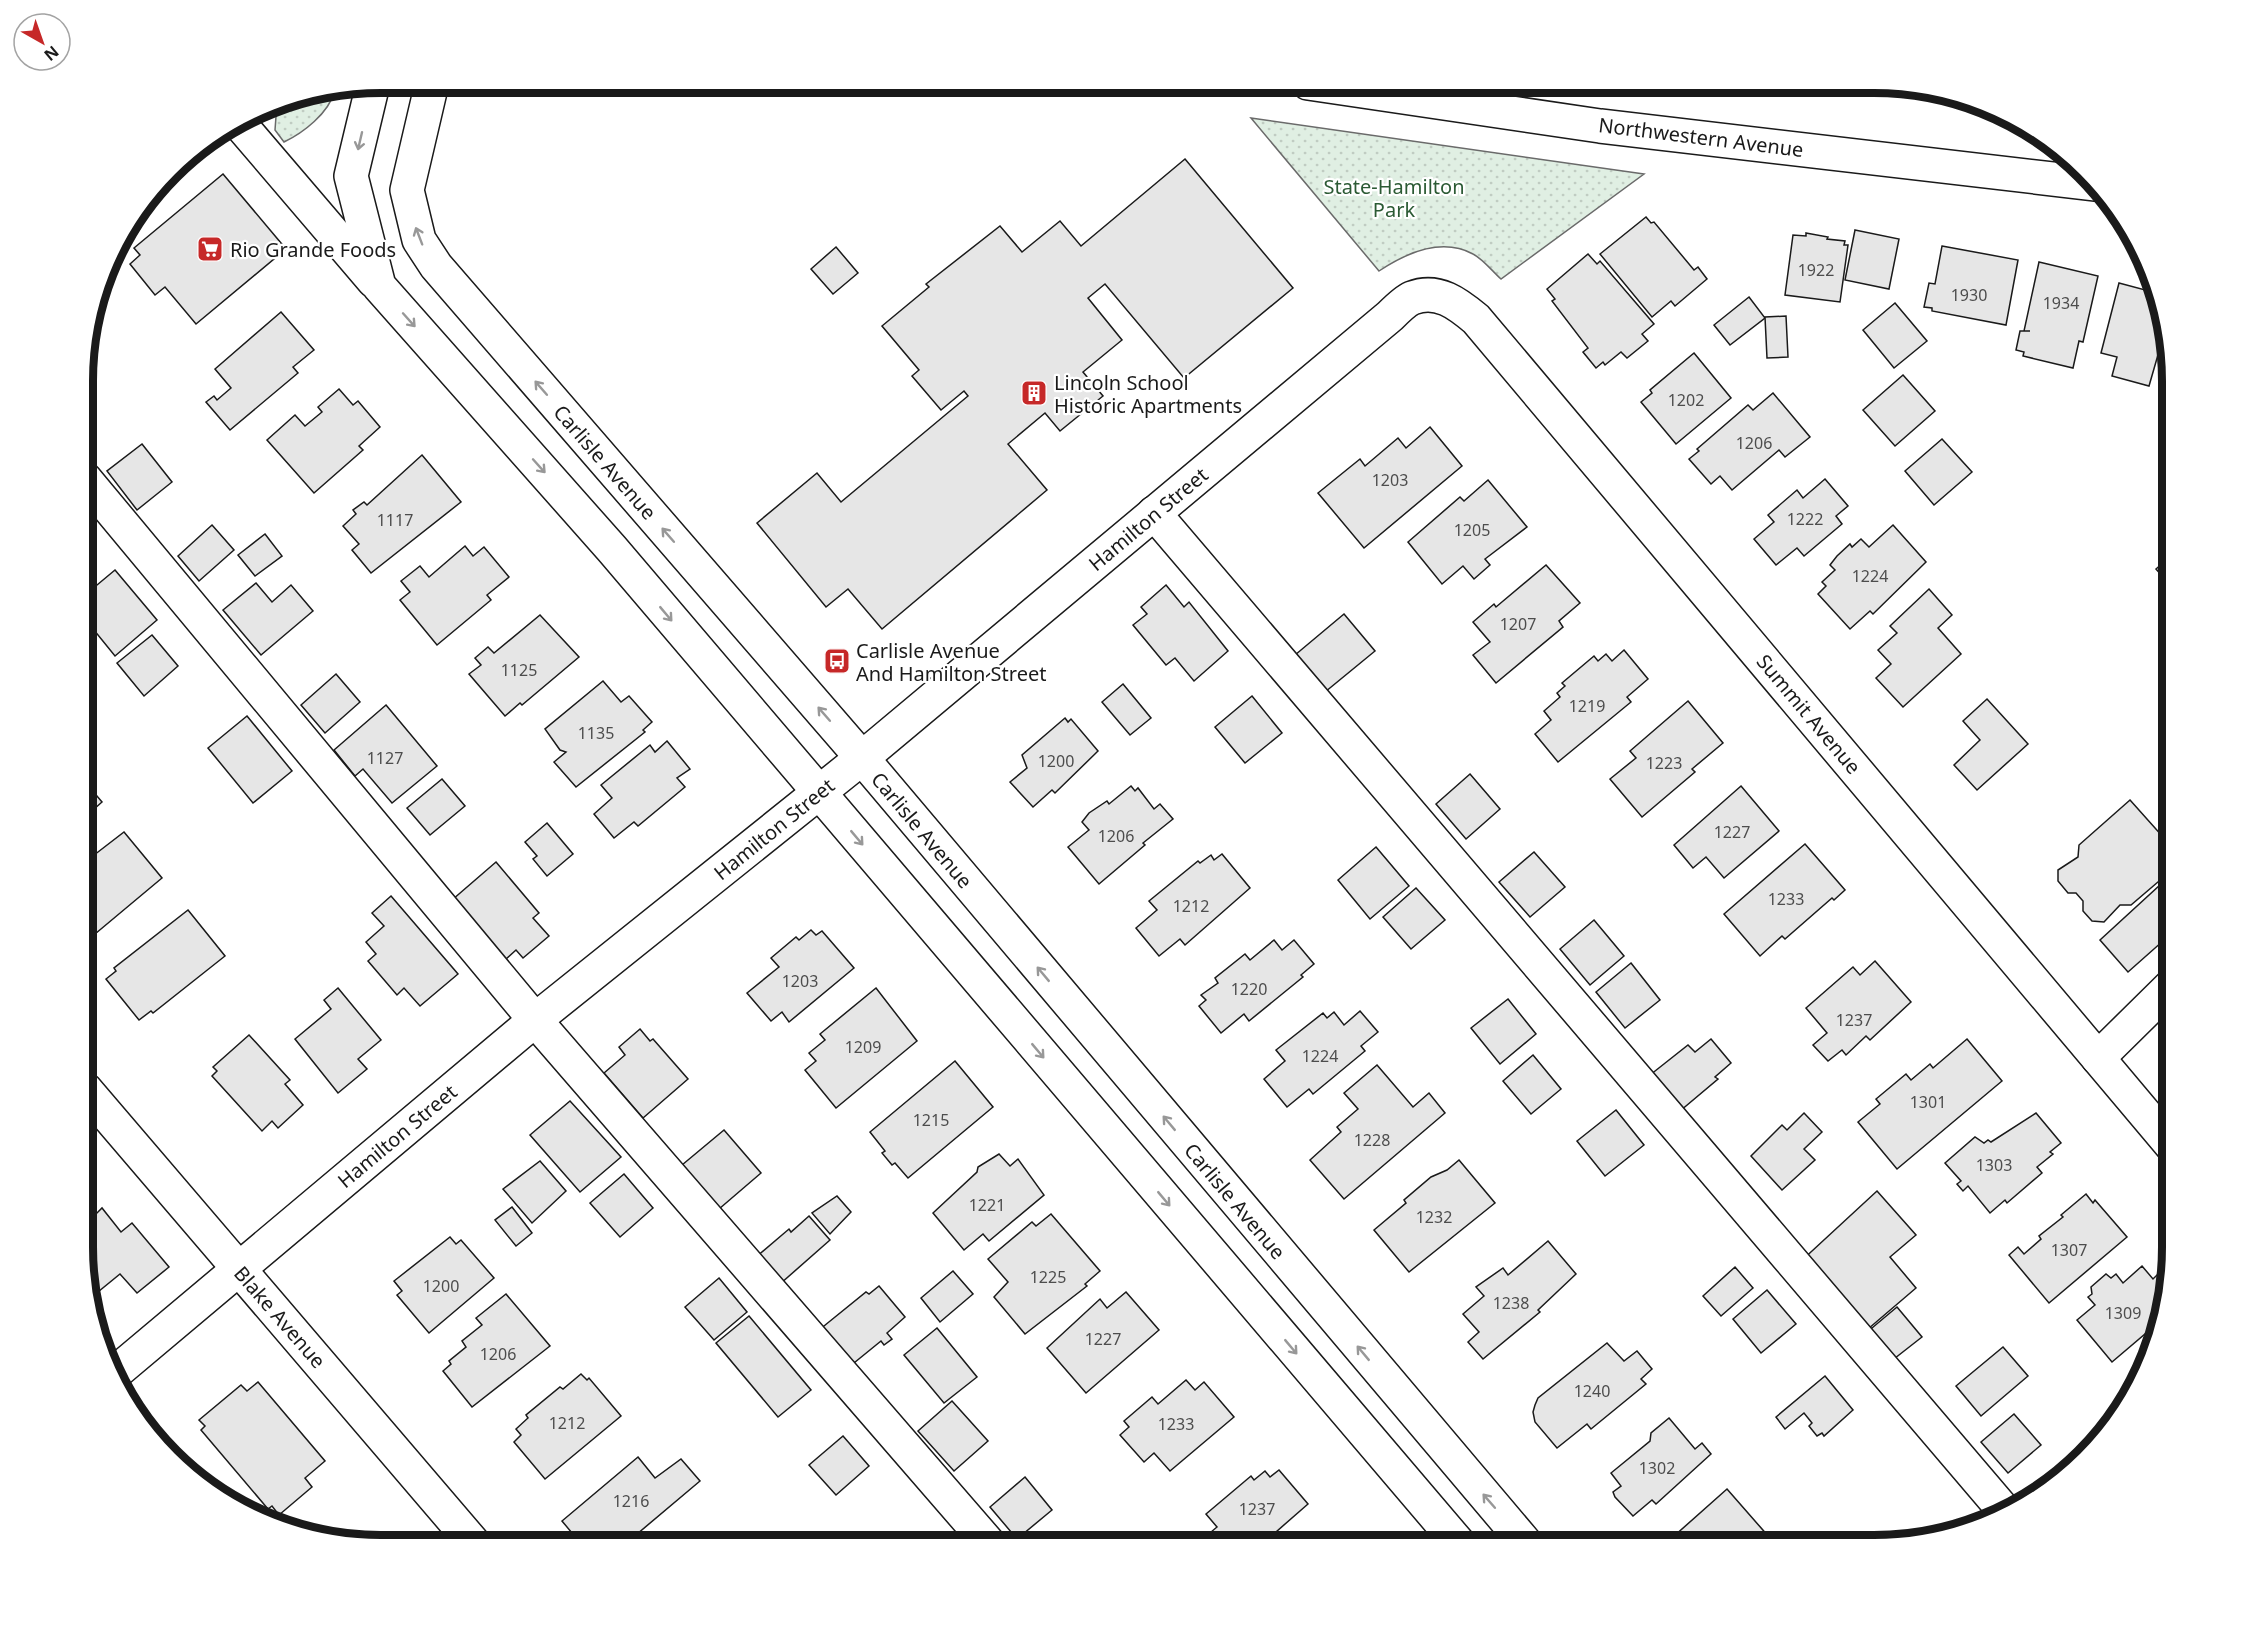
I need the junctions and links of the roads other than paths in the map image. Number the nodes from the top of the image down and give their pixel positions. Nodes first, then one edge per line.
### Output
1 (429, 93) edge
2 (1376, 93) edge
3 (371, 94) edge
4 (243, 129) edge
5 (2083, 182) edge
6 (379, 286) junction
7 (1437, 295) joint
8 (93, 489) edge
9 (1154, 513) junction
10 (862, 759) junction
11 (819, 794) junction
12 (2162, 995) edge
13 (535, 1020) junction
14 (2098, 1058) junction
15 (93, 1098) edge
16 (2162, 1134) edge
17 (239, 1268) junction
18 (120, 1368) edge
19 (1454, 1461) junction
20 (1416, 1493) junction
21 (2000, 1506) edge
22 (466, 1535) edge
23 (981, 1535) edge
24 (1452, 1535) edge
25 (1518, 1535) edge

10 -> 1 street, Carlisle Avenue
2 - 5 street, Northwestern Avenue
3 -> 6 street
4 - 6 street
6 -> 11 street
7 - 9 street, Hamilton Street
7 - 14 street, Summit Avenue
8 - 13 street
9 - 10 street, Hamilton Street
9 - 21 street
10 - 11 street, Hamilton Street
19 -> 10 street, Carlisle Avenue
11 - 13 street, Hamilton Street
11 -> 20 street
12 - 14 street
13 - 17 street, Hamilton Street
13 - 23 street
14 - 16 street, Summit Avenue
15 - 17 street, Blake Avenue
17 - 18 street, Hamilton Street
17 - 22 street, Blake Avenue
19 - 20 street
25 -> 19 street, Carlisle Avenue
20 - 24 street

